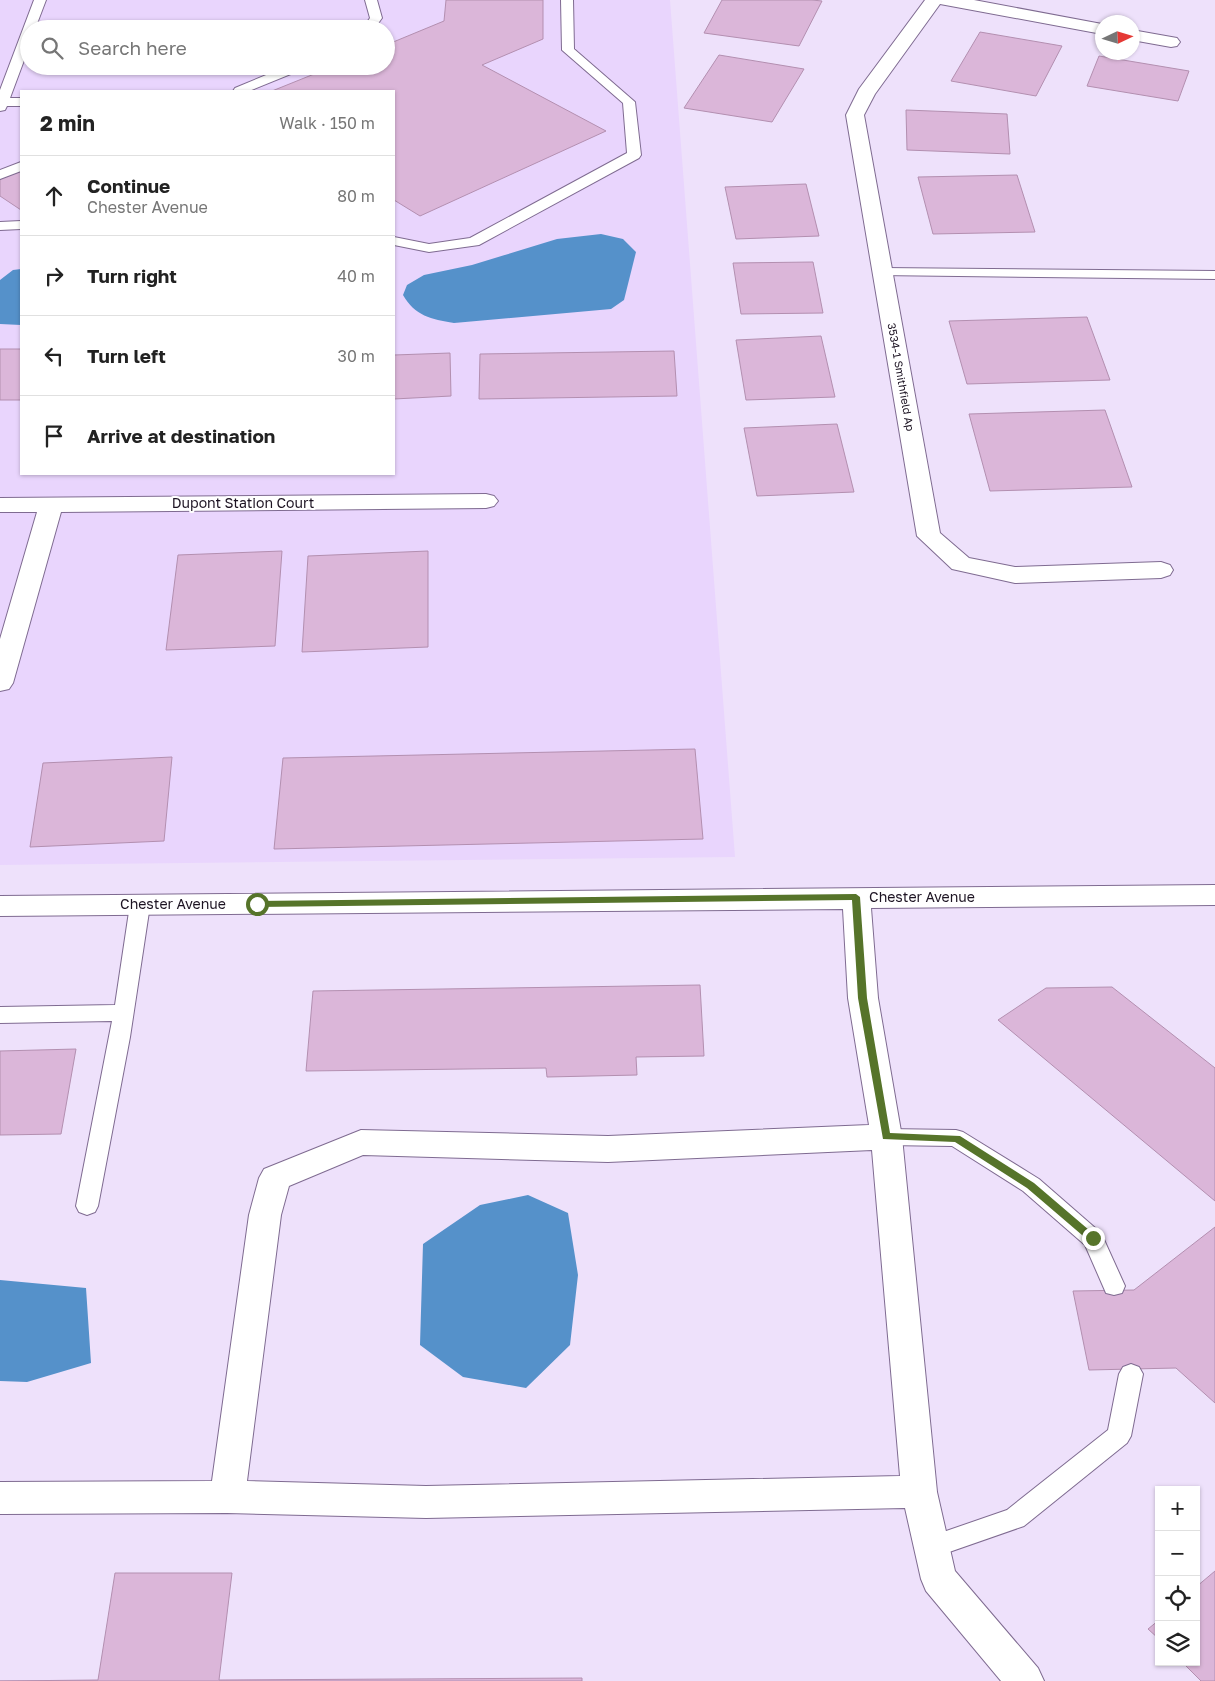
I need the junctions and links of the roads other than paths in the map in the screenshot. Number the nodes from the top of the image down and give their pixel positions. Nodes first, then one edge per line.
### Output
1 (40, 0) edge
2 (371, 0) edge
3 (567, 0) edge
4 (934, 0) edge
5 (946, 0) edge
6 (32, 20) edge
7 (375, 20) edge
8 (1095, 29) edge
9 (1140, 36) edge
10 (1171, 42) dead end
11 (20, 53) edge
12 (278, 75) edge
13 (242, 90) edge
14 (20, 102) edge
15 (1, 104) edge
16 (20, 166) edge
17 (0, 175) edge
18 (20, 225) edge
19 (0, 226) edge
20 (395, 241) edge
21 (883, 272) junction
22 (1215, 275) edge
23 (486, 501) dead end
24 (51, 504) junction
25 (0, 505) edge
26 (1161, 570) dead end
27 (0, 683) edge
28 (1215, 895) edge
29 (856, 897) junction
30 (140, 905) junction
31 (0, 906) edge
32 (123, 1013) junction
33 (0, 1015) edge
34 (886, 1136) junction
35 (87, 1206) dead end
36 (1114, 1286) dead end
37 (1131, 1374) dead end
38 (919, 1492) junction
39 (226, 1497) junction
40 (0, 1498) edge
41 (932, 1547) junction
42 (1025, 1681) edge

1 - 6 lane
2 - 7 lane
3 - 20 lane
4 - 21 street, 3534-1 Smithfield Ap
5 - 8 street
9 - 10 street
11 - 15 lane
12 - 13 lane
14 - 15 lane
16 - 17 lane
18 - 19 lane
21 - 22 lane
21 - 26 street, 3534-1 Smithfield Ap
23 - 24 street, Dupont Station Court
24 - 25 street, Dupont Station Court
24 - 27 street
28 - 29 street, Chester Avenue
29 - 30 street, Chester Avenue
29 - 34 street
30 - 31 street, Chester Avenue
30 - 32 lane
32 - 33 lane
32 - 35 lane
34 - 36 lane
34 - 38 street
34 - 39 street
37 - 41 lane
38 - 39 street
38 - 41 street
39 - 40 street
41 - 42 street

